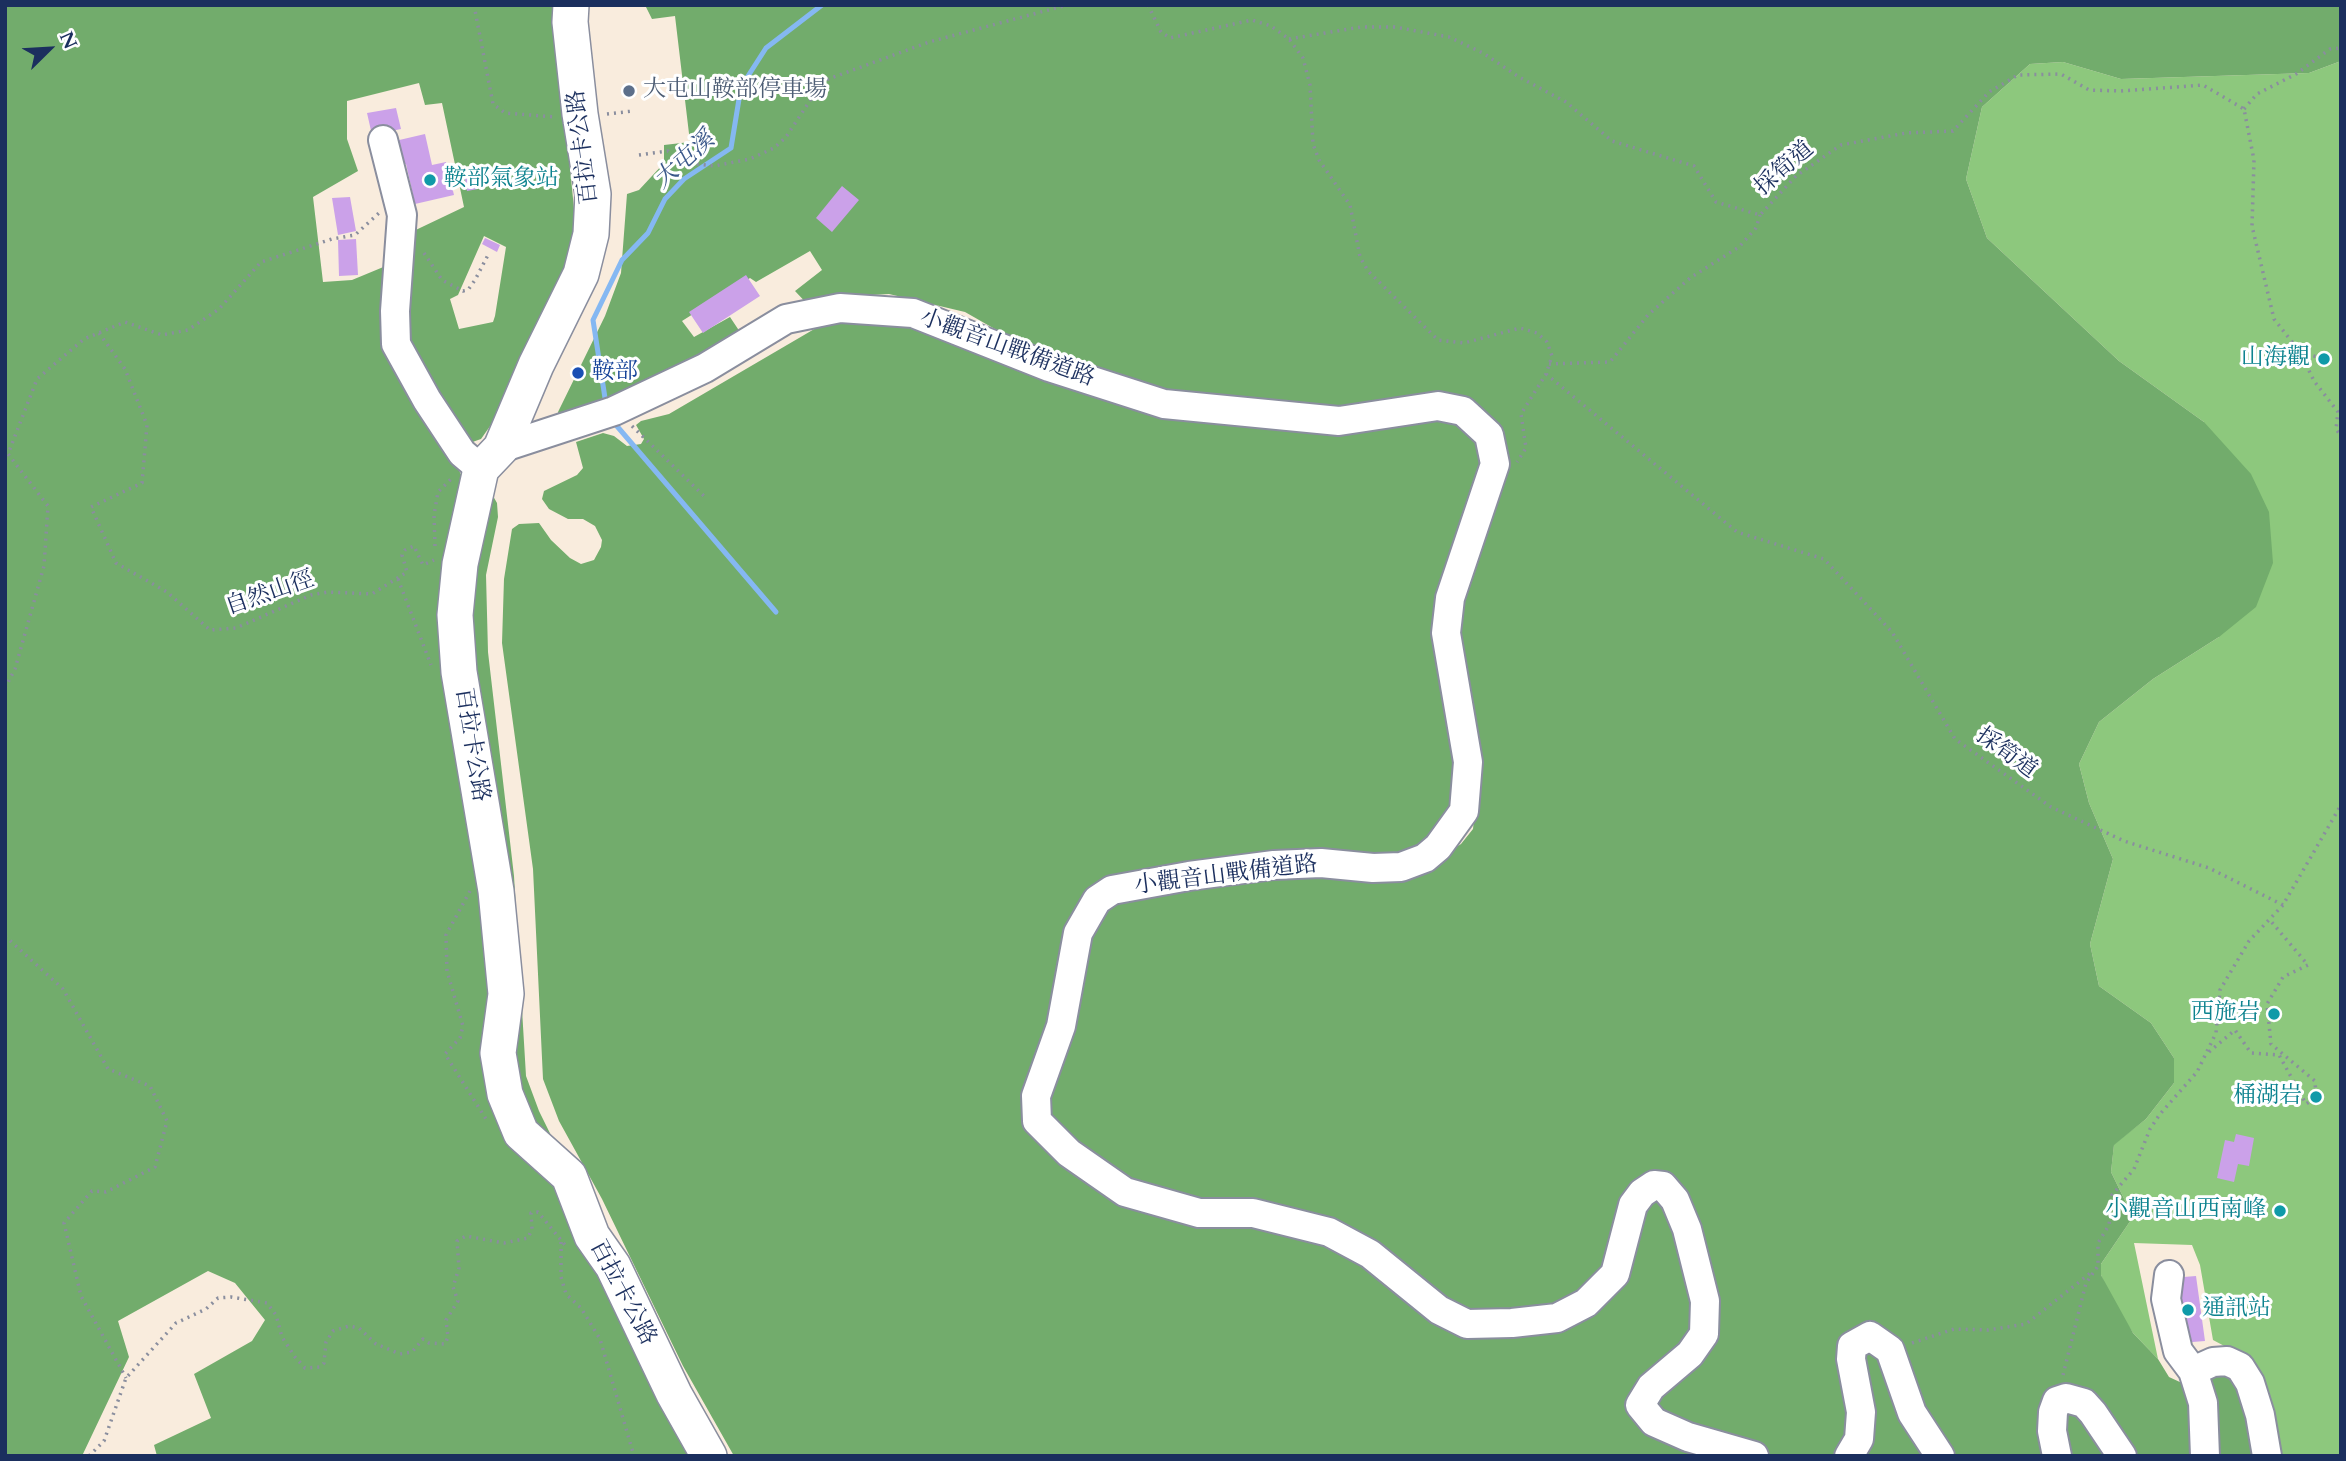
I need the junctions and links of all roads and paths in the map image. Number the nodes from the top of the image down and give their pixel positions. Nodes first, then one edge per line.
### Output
1 (474, 5) edge
2 (570, 5) edge
3 (1067, 5) edge
4 (1148, 5) edge
5 (1289, 39) junction
6 (2341, 48) edge
7 (2244, 109) junction
8 (633, 111) dead end
9 (605, 114) dead end
10 (568, 116) dead end
11 (383, 141) dead end
12 (639, 155) dead end
13 (400, 205) junction
14 (1760, 215) junction
15 (488, 255) dead end
16 (99, 334) junction
17 (2300, 352) junction
18 (2324, 359) dead end
19 (1549, 364) junction
20 (1546, 374) junction
21 (607, 413) junction
22 (2341, 436) edge
23 (484, 459) junction
24 (1487, 493) junction
25 (707, 499) dead end
26 (398, 579) junction
27 (435, 675) dead end
28 (5, 688) edge
29 (2341, 805) edge
30 (473, 886) dead end
31 (2283, 905) junction
32 (2269, 919) junction
33 (5, 936) edge
34 (2205, 1057) junction
35 (488, 1121) dead end
36 (567, 1238) dead end
37 (561, 1240) junction
38 (2098, 1266) junction
39 (2169, 1275) dead end
40 (1890, 1350) junction
41 (2193, 1371) junction
42 (126, 1378) junction
43 (2057, 1401) junction
44 (1723, 1452) edge
45 (89, 1456) edge
46 (634, 1456) edge
47 (709, 1456) edge
48 (1754, 1456) edge
49 (1849, 1456) edge
50 (1940, 1456) edge
51 (2057, 1456) edge
52 (2122, 1456) edge
53 (2205, 1456) edge
54 (2267, 1456) edge

1 - 10 path
2 - 23 main road, 百拉卡公路
3 - 12 path
4 - 5 path
5 - 14 path, 採筍道
5 - 19 path
6 - 7 path
7 - 14 path, 採筍道
7 - 17 path
8 - 9 path
11 - 13 street
13 - 15 path
13 - 16 path
13 - 23 street
14 - 19 path
16 - 26 path, 自然山徑
16 - 28 path
17 - 18 path
17 - 22 path
19 - 20 path
20 - 24 path
20 - 31 path, 採筍道
21 - 23 street, 小觀音山戰備道路
21 - 24 street, 小觀音山戰備道路
21 - 25 path
23 - 26 path
23 - 47 main road, 百拉卡公路
24 - 44 street, 小觀音山戰備道路
26 - 27 path
29 - 31 path
30 - 35 path
31 - 32 path
32 - 34 path
32 - 34 path
33 - 42 path
34 - 38 path
36 - 37 path
37 - 42 path
37 - 46 path
38 - 40 path
38 - 43 path
39 - 41 street
40 - 49 street
40 - 50 street
41 - 53 street
41 - 54 street
42 - 45 path
43 - 51 street
43 - 52 street
44 - 48 street, 小觀音山戰備道路

